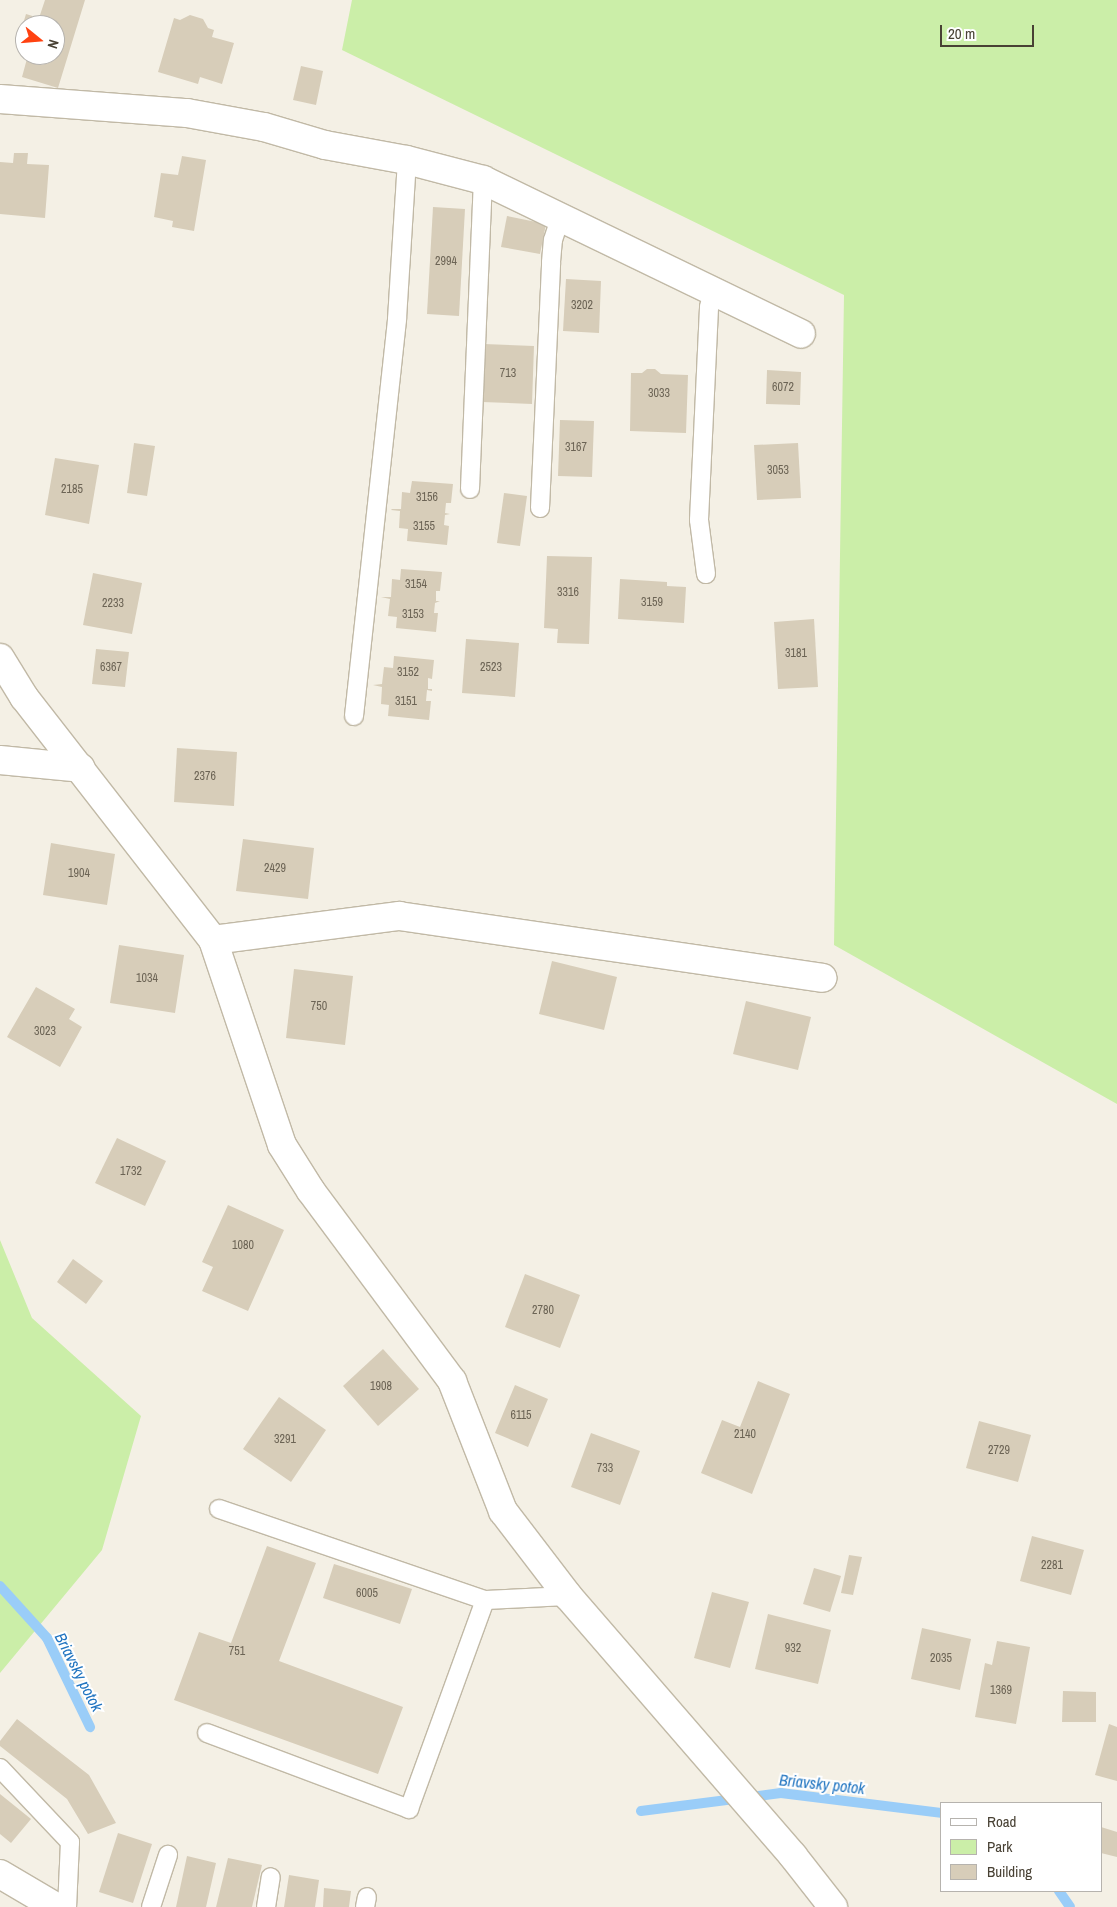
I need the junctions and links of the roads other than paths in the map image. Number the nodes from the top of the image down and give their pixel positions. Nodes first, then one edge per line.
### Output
1 (0, 98) edge
2 (407, 160) junction
3 (483, 180) junction
4 (561, 216) junction
5 (713, 291) junction
6 (801, 334) dead end
7 (470, 489) dead end
8 (540, 508) dead end
9 (706, 574) dead end
10 (0, 658) edge
11 (354, 716) dead end
12 (0, 760) edge
13 (81, 768) junction
14 (213, 940) junction
15 (822, 978) dead end
16 (220, 1509) dead end
17 (568, 1596) junction
18 (484, 1600) junction
19 (207, 1734) dead end
20 (0, 1768) edge
21 (168, 1855) dead end
22 (0, 1874) edge
23 (271, 1877) dead end
24 (56, 1907) edge
25 (67, 1907) edge
26 (151, 1907) edge
27 (266, 1907) edge
28 (833, 1907) edge

1 - 2 street
2 - 3 street
2 - 11 lane
3 - 4 street
3 - 7 lane
4 - 5 street
4 - 8 lane
5 - 6 street
5 - 9 lane
10 - 13 street
12 - 13 street
13 - 14 street
14 - 15 street
14 - 17 street
16 - 18 lane
17 - 18 lane
17 - 28 street
18 - 19 lane
20 - 25 lane
21 - 26 lane
22 - 24 street
23 - 27 lane

